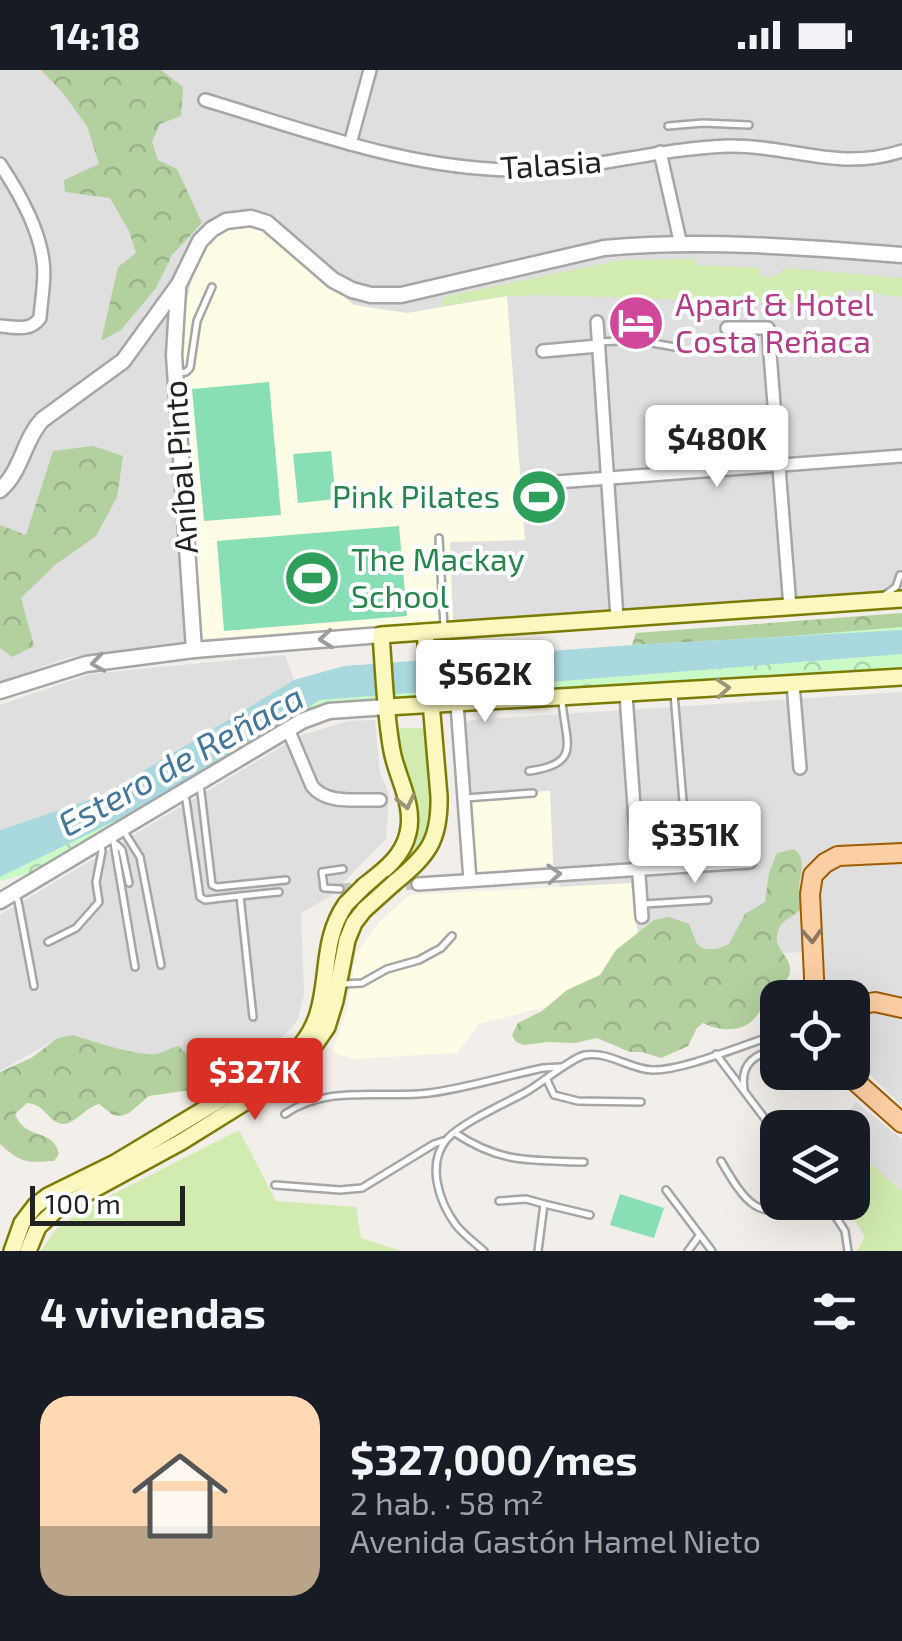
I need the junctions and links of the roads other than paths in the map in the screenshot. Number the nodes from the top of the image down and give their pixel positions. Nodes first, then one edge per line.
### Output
1 (370, 70) edge
2 (205, 100) dead end
3 (749, 125) dead end
4 (668, 126) dead end
5 (350, 144) junction
6 (902, 151) edge
7 (660, 152) junction
8 (0, 164) edge
9 (681, 245) junction
10 (902, 255) edge
11 (179, 284) junction
12 (212, 287) dead end
13 (596, 322) dead end
14 (0, 326) edge
15 (727, 328) dead end
16 (598, 344) junction
17 (675, 347) dead end
18 (543, 351) dead end
19 (175, 374) junction
20 (902, 456) edge
21 (778, 465) junction
22 (608, 478) junction
23 (530, 484) dead end
24 (0, 490) edge
25 (439, 538) dead end
26 (902, 575) edge
27 (902, 600) edge
28 (876, 601) junction
29 (790, 607) junction
30 (618, 618) junction
31 (444, 630) junction
32 (424, 632) junction
33 (381, 635) junction
34 (194, 650) junction
35 (902, 677) edge
36 (792, 684) junction
37 (0, 691) edge
38 (674, 692) junction
39 (626, 695) junction
40 (562, 698) junction
41 (430, 700) junction
42 (386, 702) junction
43 (456, 704) junction
44 (288, 728) junction
45 (800, 768) dead end
46 (528, 771) dead end
47 (199, 782) junction
48 (182, 792) junction
49 (533, 793) dead end
50 (462, 798) junction
51 (380, 800) dead end
52 (710, 824) dead end
53 (112, 837) junction
54 (902, 854) edge
55 (750, 862) dead end
56 (343, 868) dead end
57 (638, 868) junction
58 (286, 880) dead end
59 (470, 880) junction
60 (129, 883) dead end
61 (418, 884) tunnel mouth
62 (279, 892) dead end
63 (240, 896) junction
64 (7, 897) edge
65 (343, 897) junction
66 (708, 900) dead end
67 (642, 911) joint
68 (452, 936) dead end
69 (48, 942) dead end
70 (161, 965) dead end
71 (135, 967) dead end
72 (814, 980) edge
73 (339, 984) junction
74 (34, 986) dead end
75 (870, 1003) edge
76 (902, 1008) edge
77 (253, 1017) dead end
78 (760, 1040) edge
79 (716, 1054) junction
80 (760, 1054) edge
81 (564, 1067) junction
82 (547, 1080) junction
83 (864, 1090) edge
84 (745, 1092) junction
85 (640, 1102) dead end
86 (760, 1112) edge
87 (286, 1114) dead end
88 (902, 1123) edge
89 (455, 1133) junction
90 (446, 1140) junction
91 (721, 1161) dead end
92 (584, 1162) dead end
93 (275, 1185) dead end
94 (666, 1190) dead end
95 (499, 1201) dead end
96 (544, 1204) junction
97 (760, 1209) edge
98 (590, 1214) dead end
99 (837, 1220) edge
100 (700, 1236) junction
101 (12, 1251) edge
102 (28, 1251) edge
103 (484, 1251) edge
104 (538, 1251) edge
105 (688, 1251) edge
106 (712, 1251) edge
107 (848, 1251) edge

1 - 5 street
2 - 5 street, Talasia
3 - 4 lane
5 - 7 street, Talasia
6 - 7 street, Talasia
7 - 9 street
8 - 14 street
9 - 10 street
9 - 11 street
11 - 19 street, Aníbal Pinto
11 - 24 street
12 - 19 lane
13 - 16 street
15 - 21 street
16 - 17 lane
16 - 18 street
16 - 22 street
19 - 34 street, Aníbal Pinto
20 - 21 street
21 - 22 street
21 - 29 street
22 - 23 street
22 - 30 street
25 - 31 lane
26 - 28 lane
27 - 28 main road
28 - 29 main road
29 - 30 main road
30 - 31 main road
31 - 32 main road
32 - 33 main road
32 - 41 main road
33 -> 34 street
33 - 42 main road
34 -> 37 street
35 - 36 main road
38 -> 36 main road
36 - 45 street
38 - 39 main road
38 - 52 lane
39 - 40 main road
39 - 57 street
40 - 43 main road
40 - 46 lane
41 - 42 main road
41 - 43 main road
41 - 73 main road, bridge
42 - 44 street
42 -> 65 main road, bridge
43 - 50 street
44 - 47 street
44 - 51 street
47 - 48 street
47 - 58 lane
48 - 53 street
48 - 63 lane
49 - 50 lane
50 - 59 street
53 - 60 lane
53 - 64 street
53 - 69 lane
53 - 70 lane
53 - 71 lane
54 -> 72 main road
55 - 57 street
56 - 65 lane
59 -> 57 street
57 - 67 street
59 - 61 street
62 - 63 lane
63 - 77 lane
64 - 74 lane
65 - 101 main road
66 - 67 lane
68 - 73 lane
73 - 102 main road
75 - 76 main road
78 - 79 lane
79 - 81 lane
79 - 84 lane
80 - 84 lane
81 - 82 lane
81 - 87 lane
82 - 85 lane
82 - 89 lane
83 - 88 main road
84 - 86 lane
89 - 90 lane
89 - 92 lane
90 - 93 lane
90 - 103 lane
91 - 97 lane
94 - 100 lane
95 - 96 lane
96 - 98 lane
96 - 104 lane
99 - 107 lane
100 - 105 lane
100 - 106 lane

